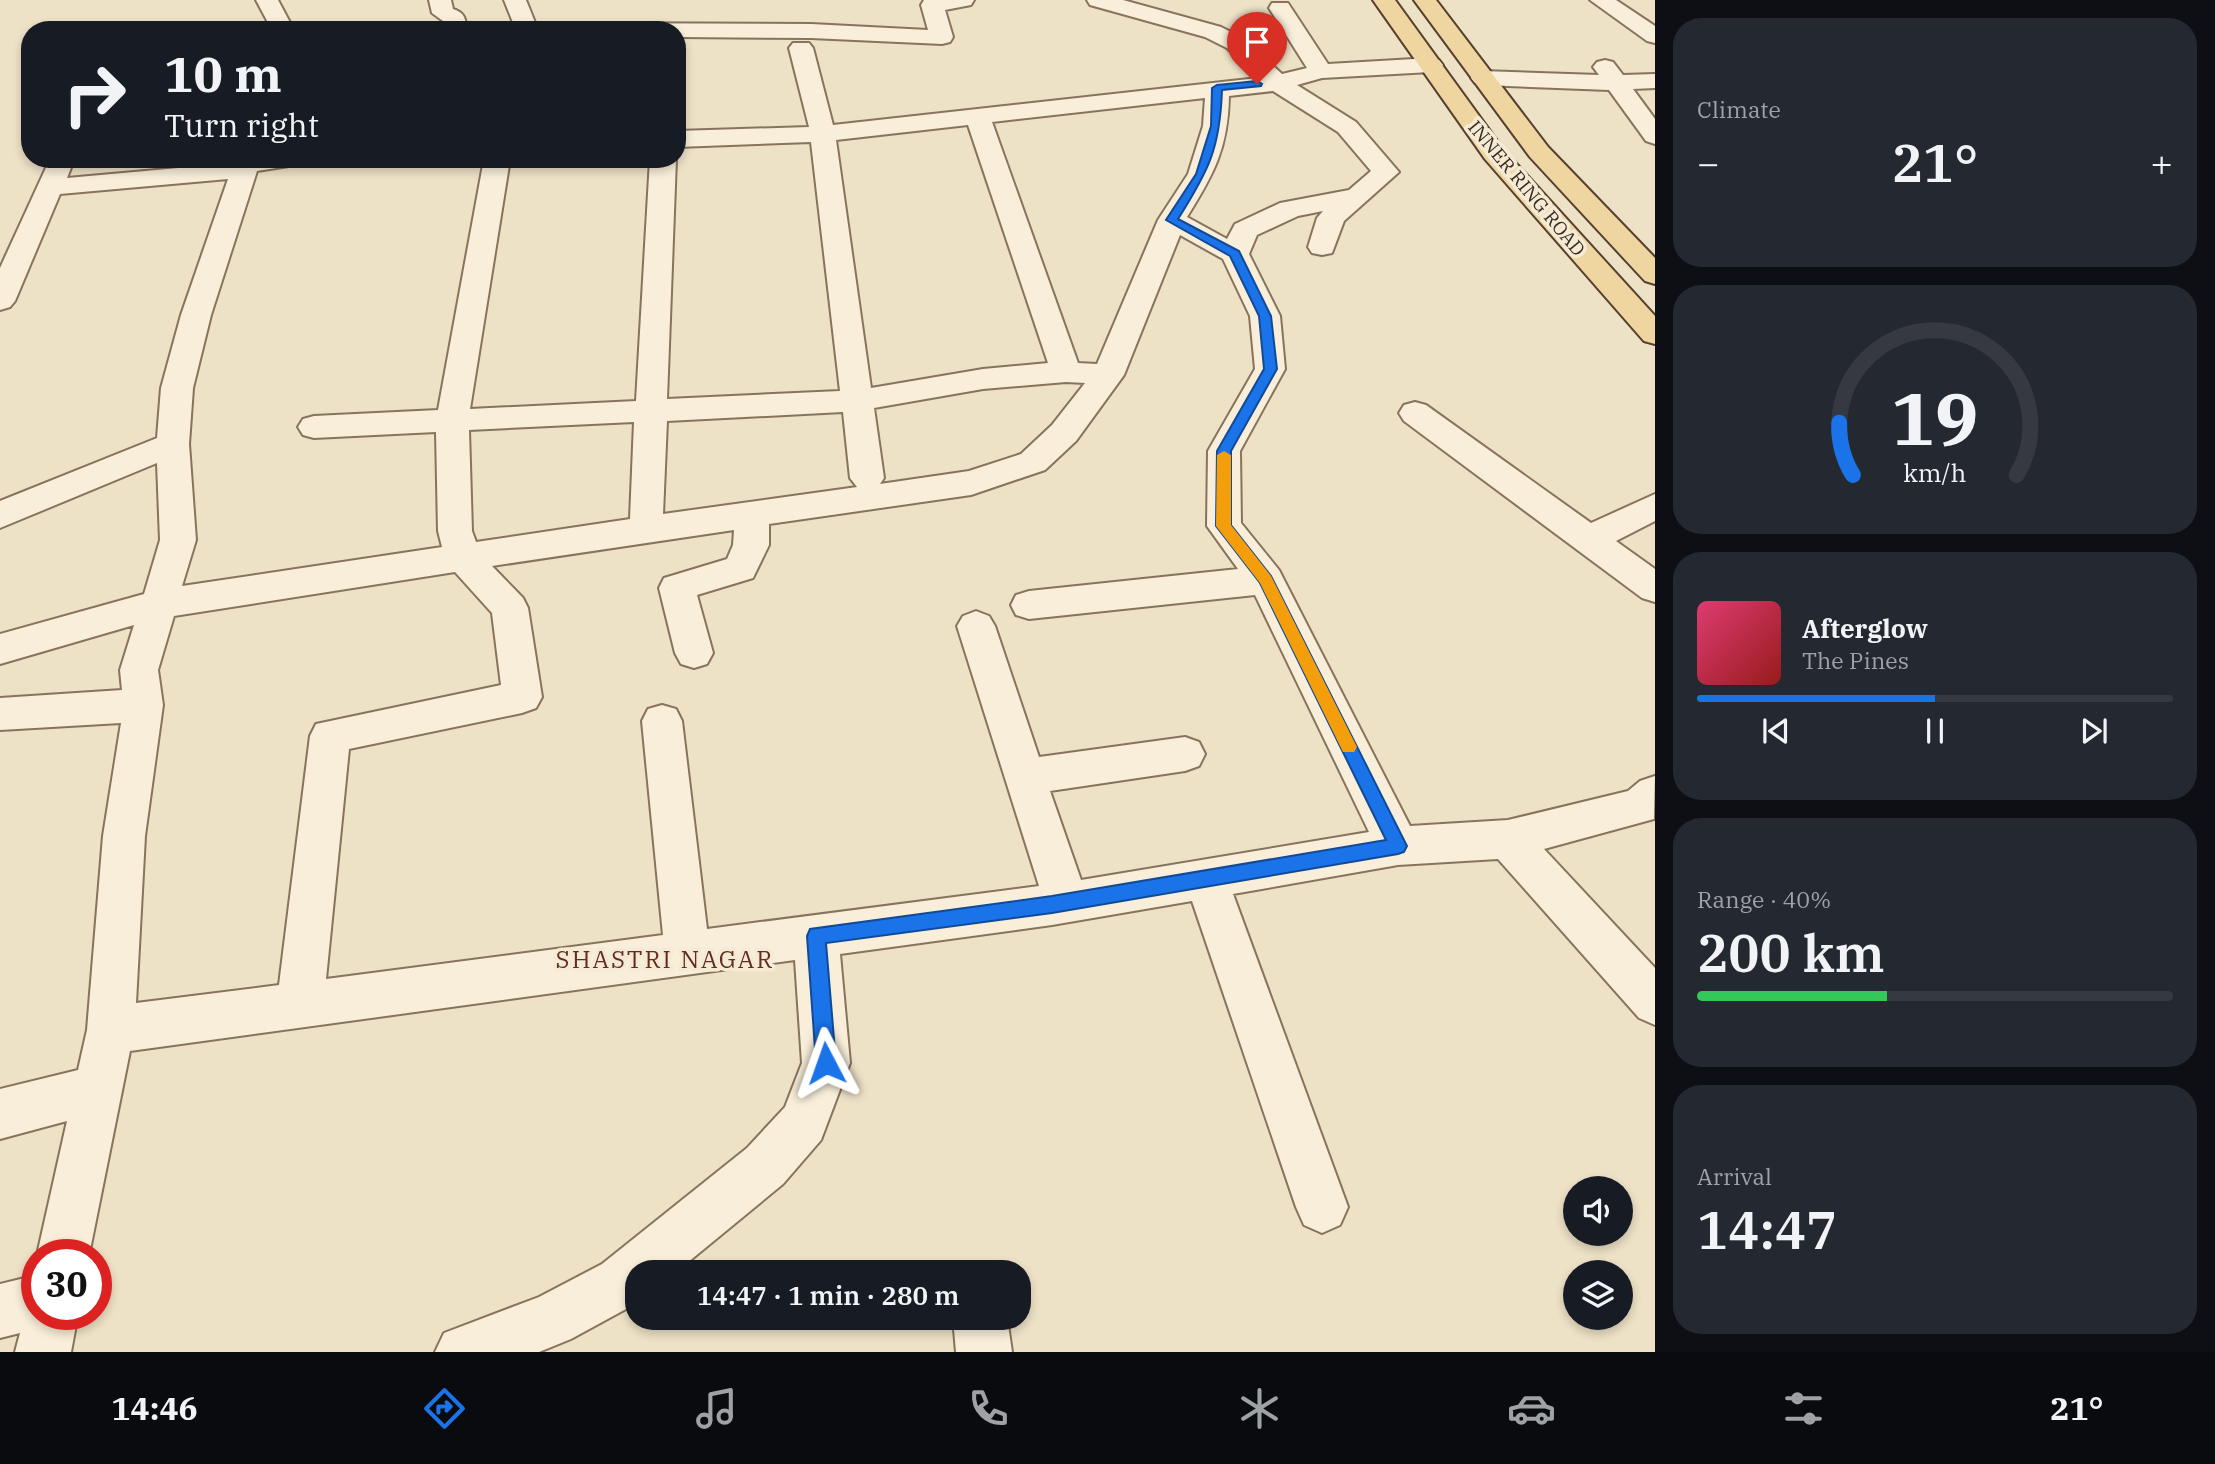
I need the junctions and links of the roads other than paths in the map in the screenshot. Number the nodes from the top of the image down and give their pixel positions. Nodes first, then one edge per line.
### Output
1 (267, 0) edge
2 (440, 0) edge
3 (515, 0) edge
4 (963, 0) edge
5 (1098, 0) edge
6 (1384, 0) edge
7 (1425, 0) edge
8 (1601, 0) edge
9 (1280, 8) dead end
10 (279, 21) edge
11 (454, 21) edge
12 (523, 21) edge
13 (686, 23) edge
14 (1655, 36) edge
15 (801, 48) dead end
16 (1600, 60) dead end
17 (1431, 65) junction
18 (1321, 71) junction
19 (1483, 78) junction
20 (1655, 81) edge
21 (1277, 83) junction
22 (1617, 83) junction
23 (1217, 88) junction
24 (977, 116) junction
25 (822, 134) junction
26 (1655, 136) edge
27 (686, 139) edge
28 (91, 168) edge
29 (152, 168) edge
30 (246, 168) edge
31 (495, 168) edge
32 (663, 168) edge
33 (56, 172) edge
34 (1357, 196) junction
35 (1172, 220) junction
36 (1322, 247) dead end
37 (1235, 254) junction
38 (1655, 275) edge
39 (0, 301) edge
40 (1655, 334) edge
41 (1066, 372) junction
42 (1108, 375) junction
43 (855, 401) junction
44 (651, 410) junction
45 (1415, 413) dead end
46 (452, 421) junction
47 (314, 426) dead end
48 (173, 444) junction
49 (867, 478) dead end
50 (1655, 506) edge
51 (752, 513) junction
52 (0, 514) edge
53 (646, 516) dead end
54 (1589, 540) junction
55 (463, 558) junction
56 (1266, 580) junction
57 (1655, 588) edge
58 (159, 604) junction
59 (1029, 605) dead end
60 (976, 626) dead end
61 (0, 649) edge
62 (694, 653) dead end
63 (144, 705) junction
64 (0, 714) edge
65 (662, 720) dead end
66 (1185, 754) dead end
67 (1025, 777) junction
68 (1655, 794) edge
69 (1508, 839) junction
70 (1398, 846) junction
71 (1206, 878) junction
72 (1066, 902) junction
73 (816, 936) junction
74 (687, 953) junction
75 (1655, 1002) edge
76 (300, 1005) junction
77 (111, 1030) junction
78 (98, 1089) junction
79 (0, 1114) edge
80 (1322, 1207) dead end
81 (66, 1239) edge
82 (21, 1306) edge
83 (0, 1311) edge
84 (48, 1330) edge
85 (981, 1330) edge
86 (43, 1352) edge
87 (463, 1352) edge
88 (984, 1352) edge

1 - 10 street
2 - 11 street
3 - 12 street
4 - 13 street
5 - 21 street
6 - 17 main road, INNER RING ROAD
7 - 19 main road, INNER RING ROAD
8 - 14 street
9 - 18 street
15 - 25 street
16 - 22 street
17 - 18 street
17 - 40 main road, INNER RING ROAD
18 - 21 street
19 - 22 street
19 - 38 main road, INNER RING ROAD
20 - 22 street
21 - 23 street
21 - 34 street
22 - 26 street
23 - 24 street
23 - 35 street
24 - 25 street
24 - 41 street
25 - 27 street
25 - 43 street
28 - 33 street
29 - 33 street
30 - 48 street
31 - 46 street
32 - 44 street
33 - 39 street
34 - 36 street
34 - 37 street
35 - 37 street
35 - 42 street
37 - 56 street
41 - 42 street
41 - 43 street
42 - 51 street
43 - 44 street
43 - 49 street
44 - 46 street
44 - 53 street
45 - 54 street
46 - 47 street
46 - 55 street
48 - 52 street
48 - 58 street
50 - 54 street
51 - 55 street
51 - 62 street
54 - 57 street
55 - 58 street
55 - 76 street
56 - 59 street
56 - 70 street
58 - 61 street
58 - 63 street
60 - 67 street
63 - 64 street
63 - 77 street
65 - 74 street
66 - 67 street
67 - 72 street
68 - 69 street
69 - 70 street
69 - 75 street
70 - 71 street
71 - 72 street
71 - 80 street
72 - 73 street
73 - 74 street
73 - 87 street
74 - 76 street
76 - 77 street
77 - 78 street
78 - 79 street
78 - 81 street
82 - 83 street
84 - 86 street
85 - 88 street

